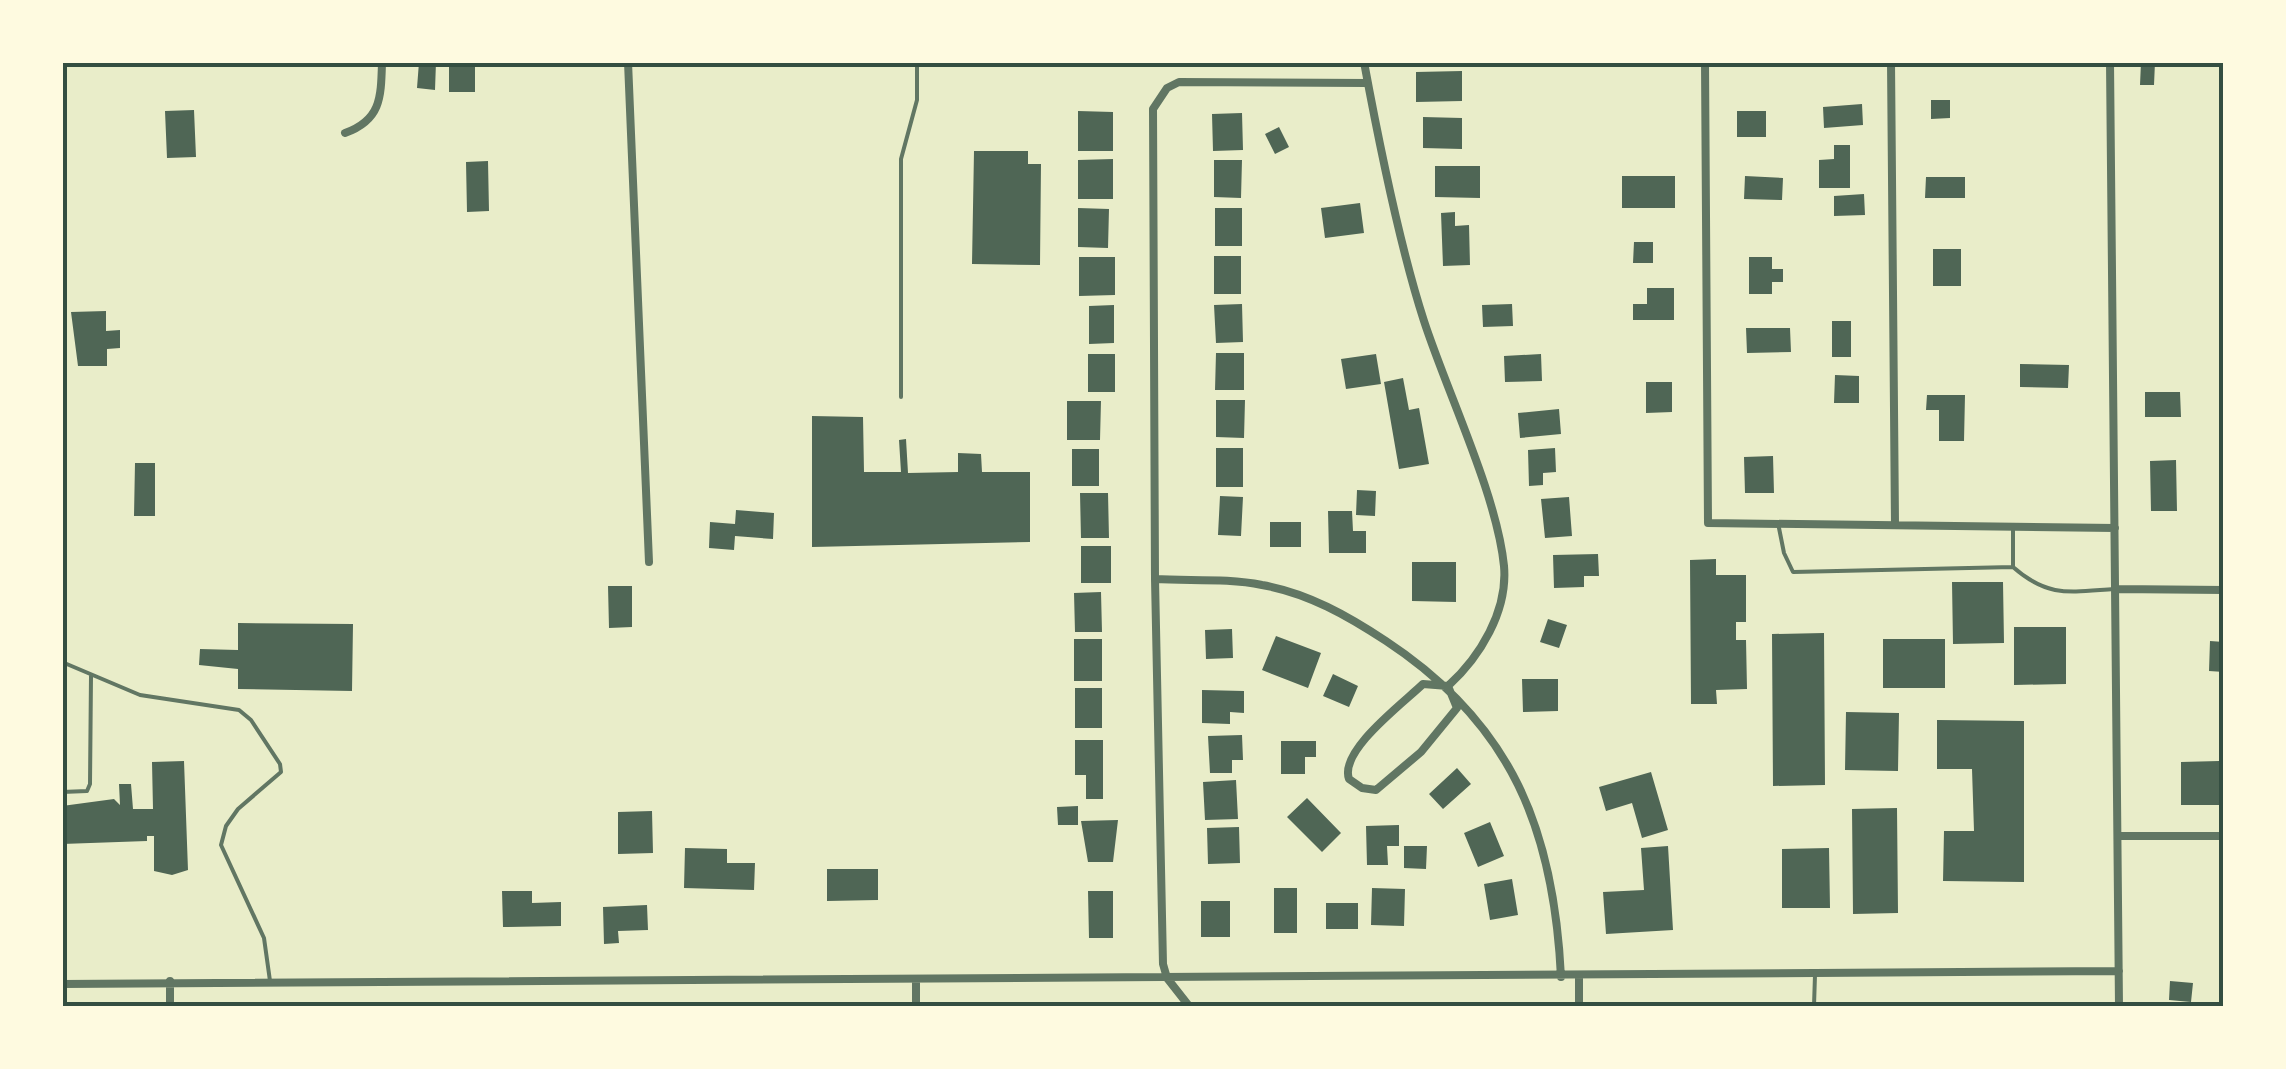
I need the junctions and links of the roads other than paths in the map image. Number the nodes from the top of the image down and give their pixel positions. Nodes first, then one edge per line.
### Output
1 (382, 62) edge
2 (628, 62) edge
3 (917, 62) edge
4 (1364, 62) edge
5 (1706, 62) edge
6 (1891, 62) edge
7 (2110, 62) edge
8 (1368, 83) junction
9 (345, 133) dead end
10 (901, 397) dead end
11 (1778, 523) junction
12 (1895, 524) junction
13 (2013, 526) junction
14 (2115, 528) junction
15 (649, 562) dead end
16 (2012, 567) junction
17 (1155, 579) junction
18 (2115, 589) junction
19 (2224, 590) edge
20 (62, 662) edge
21 (90, 674) junction
22 (1448, 686) junction
23 (62, 792) edge
24 (2118, 836) junction
25 (2224, 836) edge
26 (2119, 972) junction
27 (1815, 975) junction
28 (1561, 977) junction
29 (1579, 977) junction
30 (1167, 978) junction
31 (916, 979) junction
32 (270, 981) junction
33 (170, 982) junction
34 (62, 984) edge
35 (170, 1006) edge
36 (916, 1006) edge
37 (1188, 1006) edge
38 (1579, 1006) edge
39 (1814, 1006) edge
40 (2119, 1006) edge

1 - 9 street
2 - 15 street
3 - 10 lane
4 - 8 street
5 - 11 street
6 - 12 street
7 - 14 street
8 - 17 street
8 - 22 street
11 - 12 street
11 - 16 lane
12 - 13 street
13 - 14 street
13 - 16 lane
14 - 18 street
16 - 18 lane
17 - 22 street
17 - 30 street
18 - 19 street
18 - 24 street
20 - 21 lane
21 - 23 lane
21 - 32 lane
22 - 22 street
22 - 28 street
24 - 25 street
24 - 26 street
26 - 27 street
26 - 40 street
27 - 29 street
27 - 39 lane
28 - 29 street
28 - 30 street
29 - 38 street
30 - 31 street
30 - 37 street
31 - 32 street
31 - 36 street
32 - 33 street
33 - 34 street
33 - 35 street

